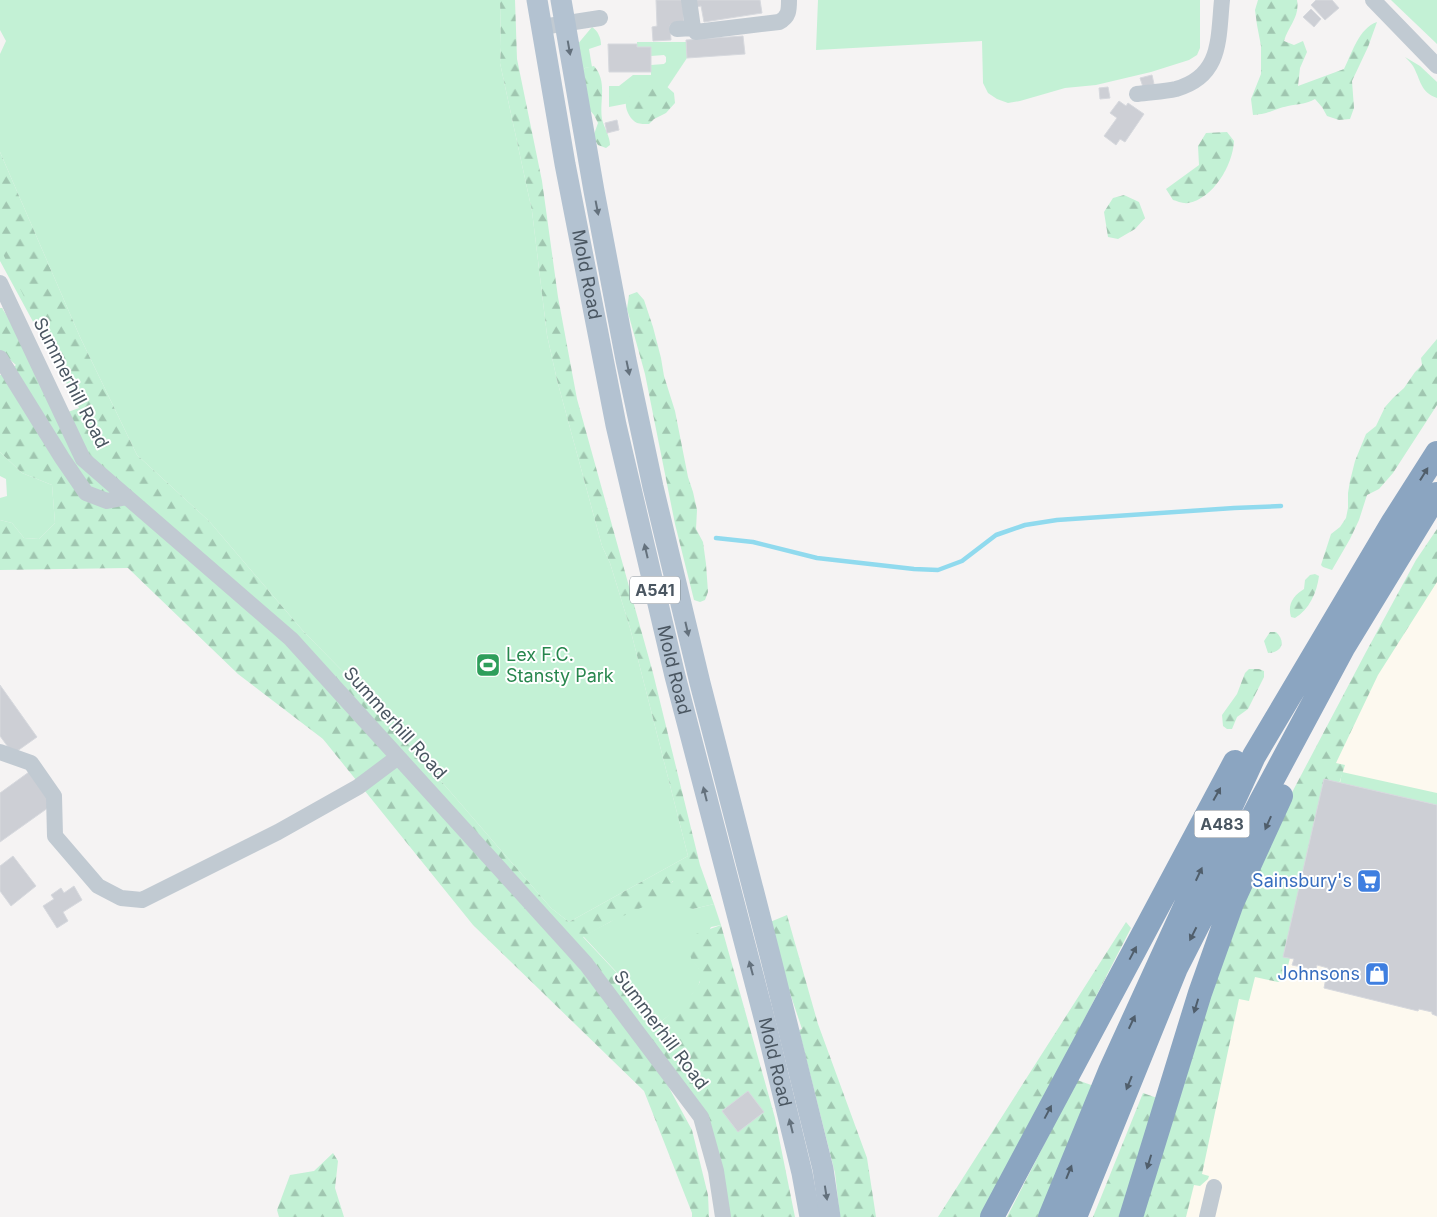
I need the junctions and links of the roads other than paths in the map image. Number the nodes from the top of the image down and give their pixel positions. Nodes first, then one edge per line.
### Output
1 (537, 0) edge
2 (561, 0) edge
3 (689, 0) edge
4 (789, 0) edge
5 (1222, 0) edge
6 (1373, 0) edge
7 (600, 18) dead end
8 (565, 24) junction
9 (542, 27) junction
10 (1437, 66) edge
11 (1137, 94) dead end
12 (0, 284) edge
13 (0, 358) edge
14 (1437, 453) edge
15 (1437, 494) edge
16 (127, 497) junction
17 (1408, 499) junction
18 (1414, 528) junction
19 (0, 752) edge
20 (398, 757) junction
21 (736, 821) junction
22 (714, 828) junction
23 (1214, 1187) dead end
24 (723, 1217) edge
25 (810, 1217) edge
26 (830, 1217) edge
27 (992, 1217) edge
28 (1050, 1217) edge
29 (1075, 1217) edge
30 (1131, 1217) edge
31 (1207, 1217) edge

1 - 9 main road, Mold Road / A541
2 - 8 main road, Mold Road / A541
3 - 4 street
5 - 11 street
6 - 10 street
7 - 8 street
8 - 9 street
8 -> 21 main road, Mold Road / A541
22 -> 9 main road, Mold Road / A541
12 - 16 street, Summerhill Road
13 - 16 street
17 -> 14 highway, A483
15 - 18 highway, A483
16 - 20 street, Summerhill Road
27 -> 17 highway, A483
28 -> 17 highway, A483
18 -> 29 highway, A483
18 -> 30 highway, A483
19 - 20 street
20 - 24 street, Summerhill Road
21 - 22 street
21 -> 26 main road, Mold Road / A541
25 -> 22 main road, Mold Road / A541
23 - 31 street

